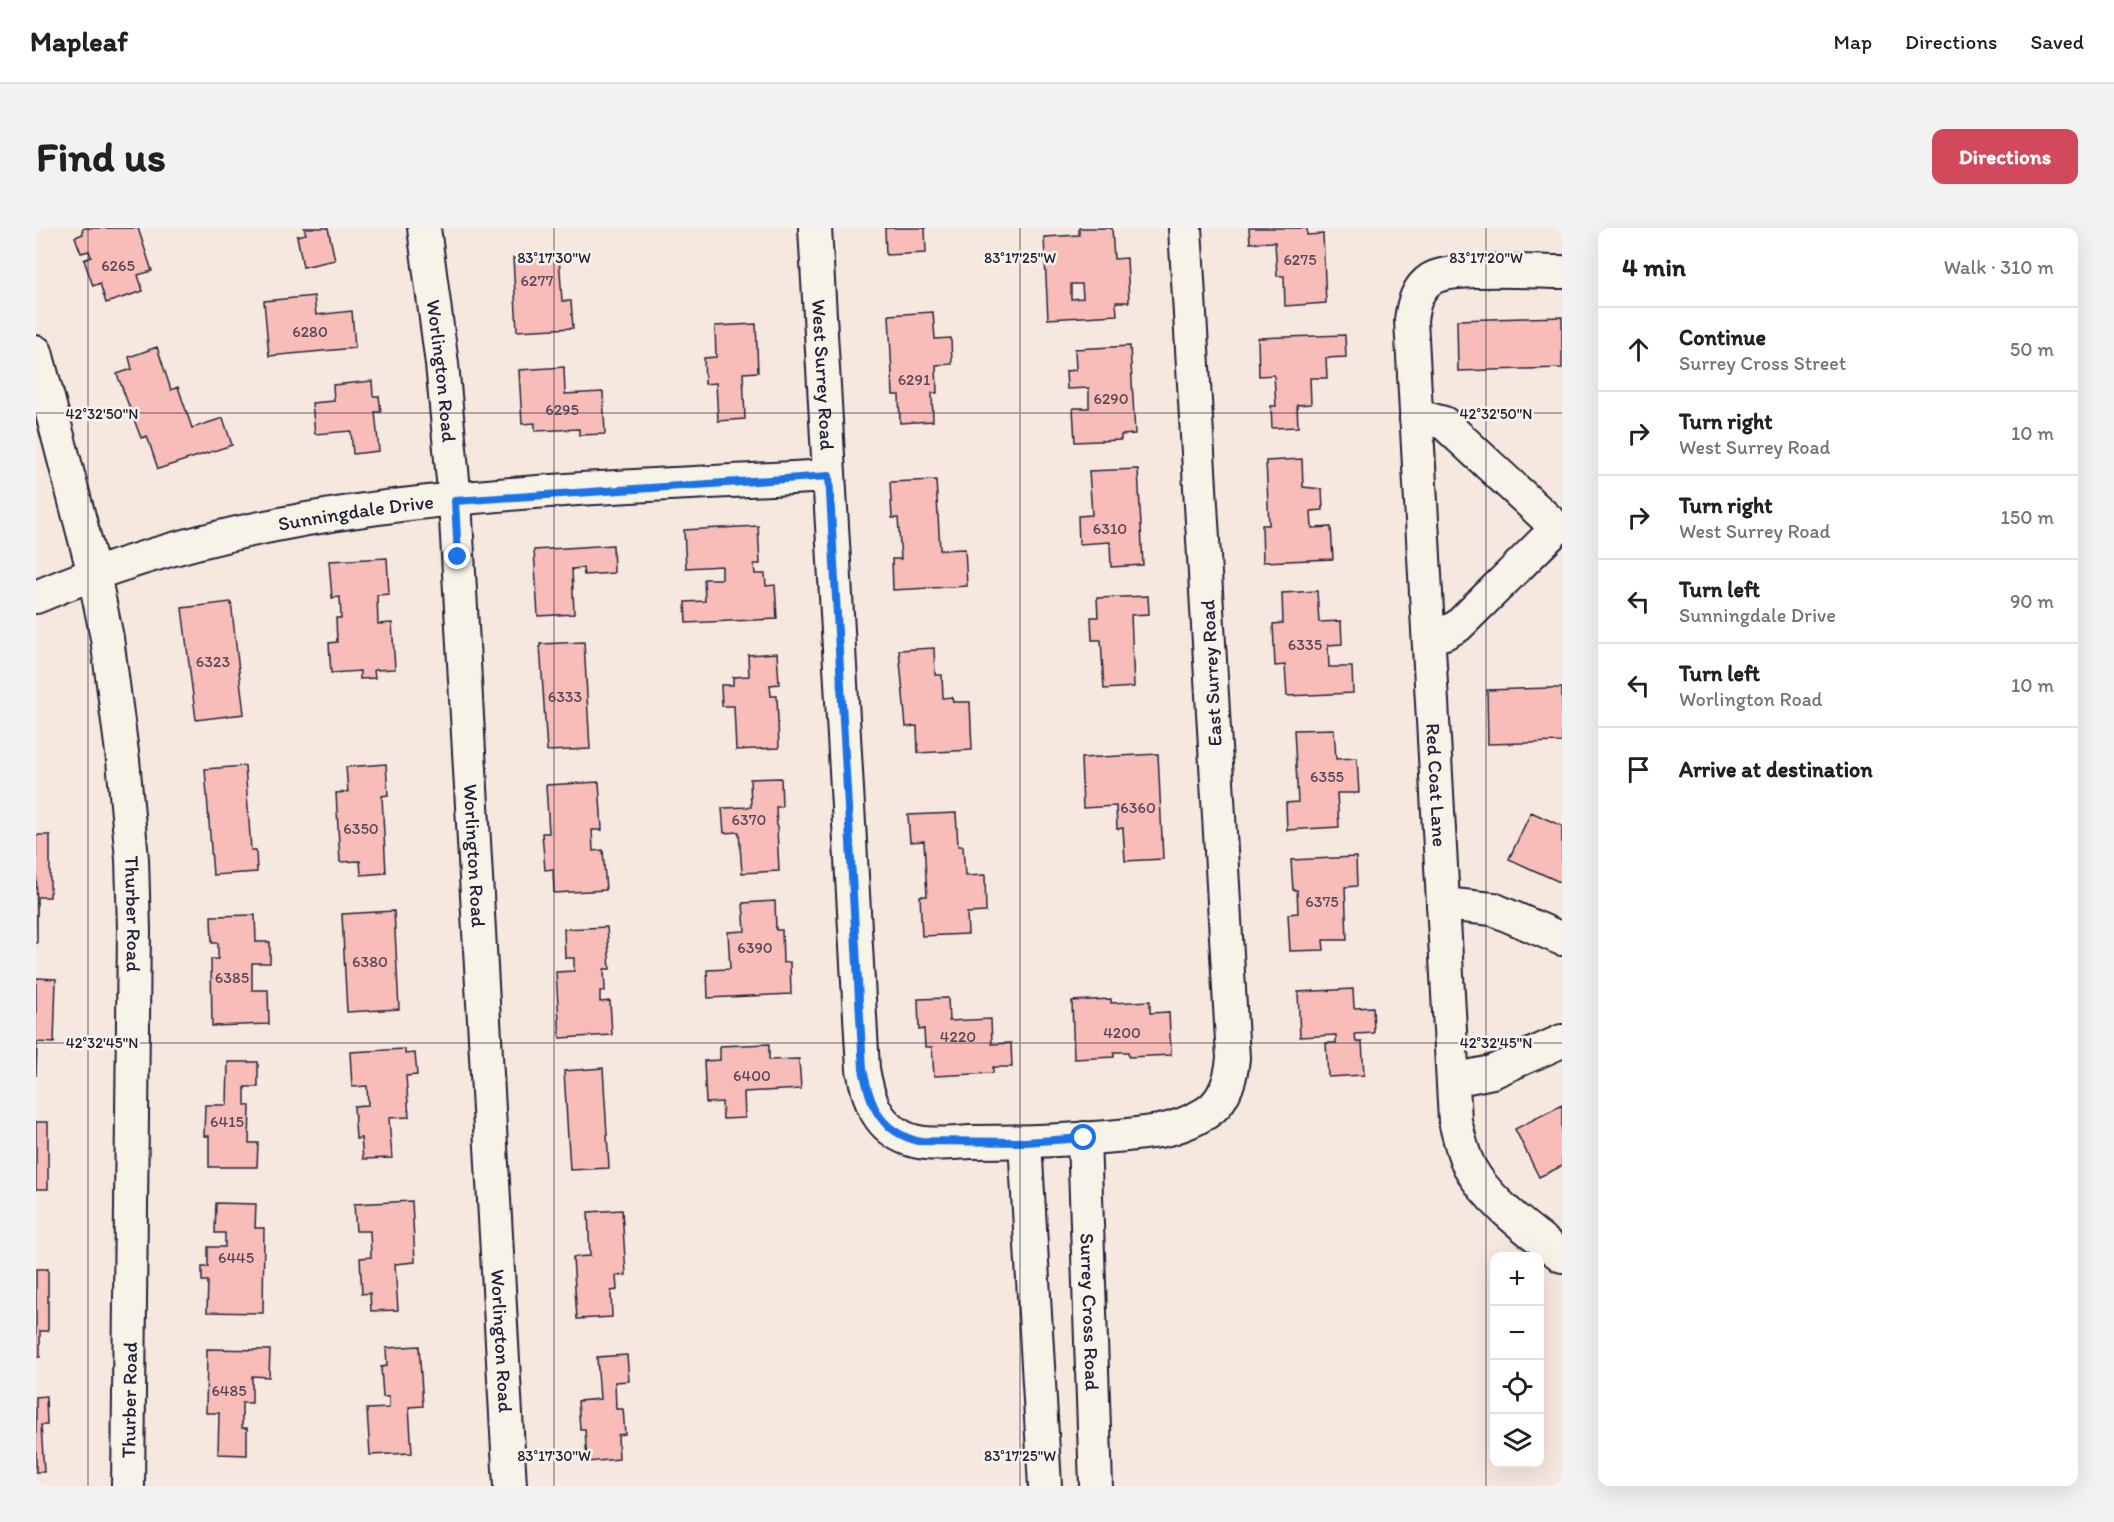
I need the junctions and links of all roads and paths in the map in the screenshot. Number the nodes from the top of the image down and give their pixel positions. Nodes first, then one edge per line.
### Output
1 (424, 228) edge
2 (815, 228) edge
3 (1185, 228) edge
4 (1562, 272) edge
5 (36, 352) edge
6 (1416, 419) junction
7 (829, 476) junction
8 (455, 501) junction
9 (1560, 528) edge
10 (94, 574) junction
11 (36, 597) edge
12 (1429, 637) junction
13 (1443, 904) junction
14 (1562, 939) edge
15 (1562, 1041) edge
16 (1453, 1080) junction
17 (1084, 1138) junction
18 (1025, 1142) junction
19 (1562, 1256) edge
20 (128, 1486) edge
21 (510, 1486) edge
22 (1045, 1486) edge
23 (1096, 1486) edge

1 - 8 street, Worlington Road
2 - 7 street, West Surrey Road
3 - 17 street, East Surrey Road
4 - 6 street, Red Coat Lane
5 - 10 street, Thurber Road
6 - 9 street
6 - 12 street, Red Coat Lane
7 - 8 street, Sunningdale Drive
7 - 18 street, West Surrey Road
8 - 10 street, Sunningdale Drive
8 - 21 street, Worlington Road
9 - 12 street
10 - 11 street, Sunningdale Drive
10 - 20 street, Thurber Road
12 - 13 street, Red Coat Lane
13 - 14 street
13 - 16 street, Red Coat Lane
15 - 16 street
16 - 19 street, Red Coat Lane
17 - 18 street
17 - 23 street, Surrey Cross Road
18 - 22 street

